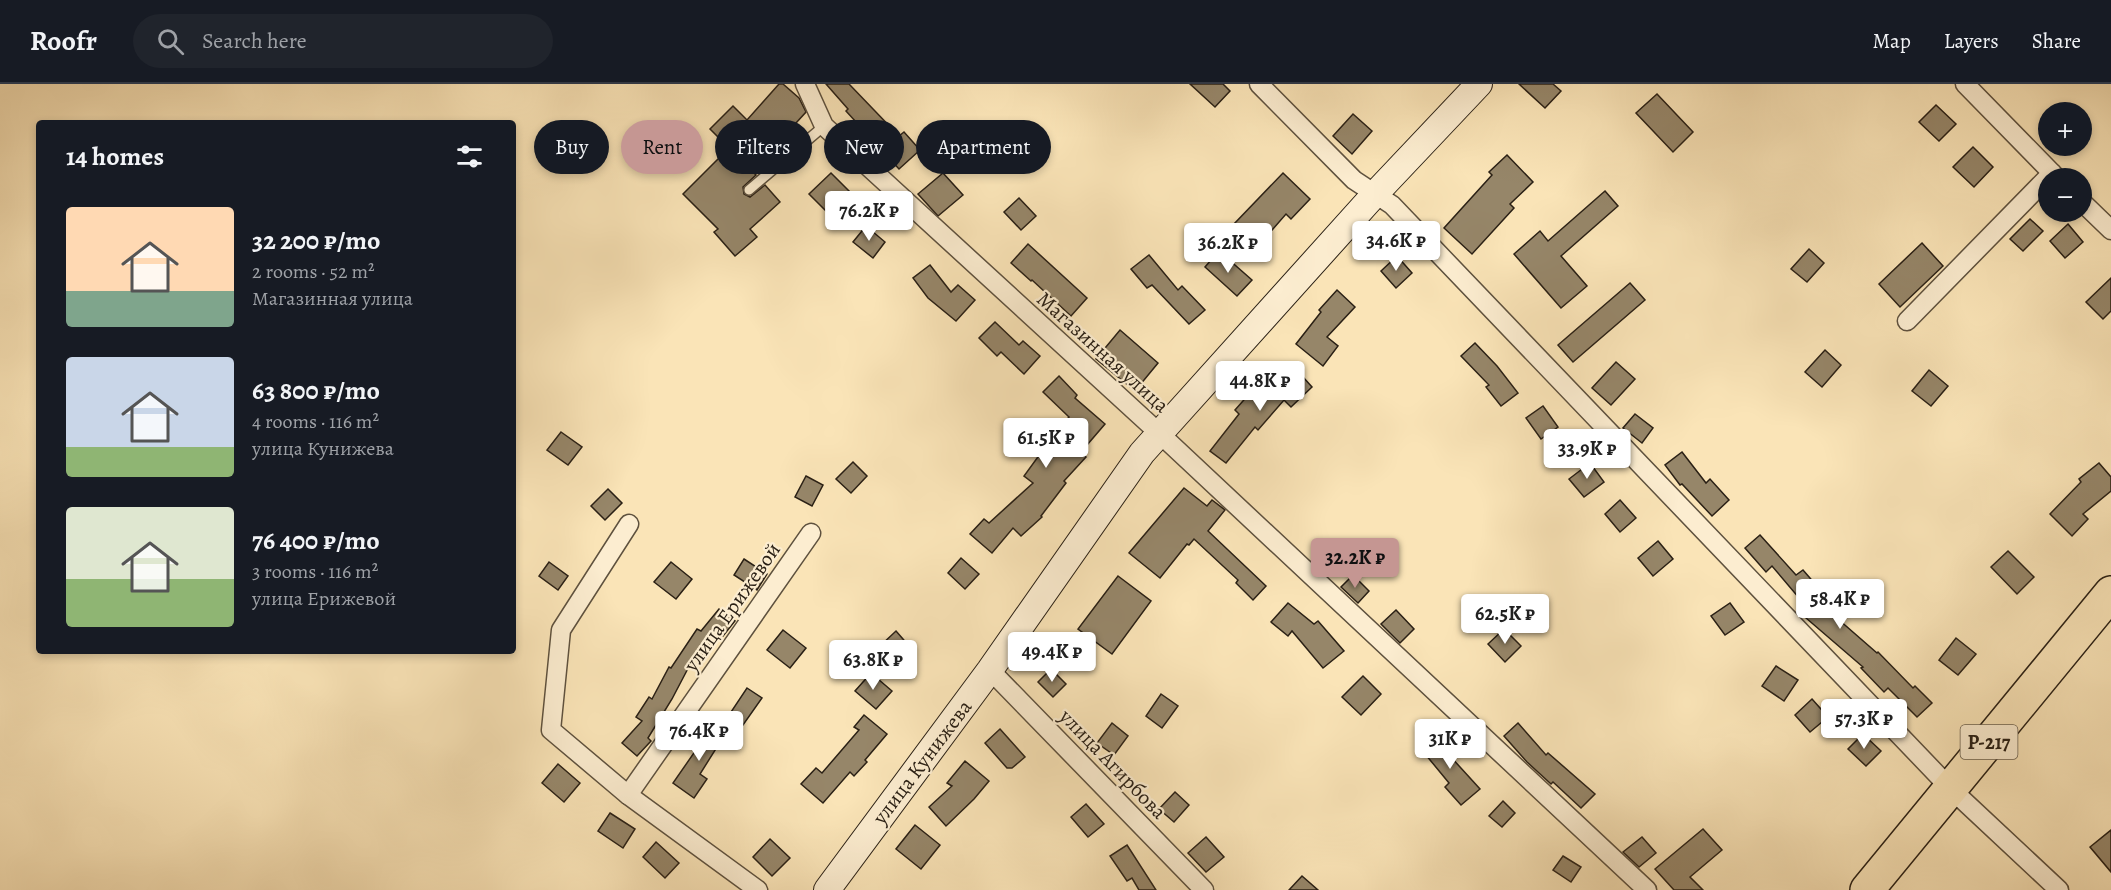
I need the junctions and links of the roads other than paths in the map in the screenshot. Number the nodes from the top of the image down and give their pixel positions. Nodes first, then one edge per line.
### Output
1 (805, 84) edge
2 (1259, 84) edge
3 (1479, 84) edge
4 (1965, 84) edge
5 (824, 126) joint
6 (2046, 168) edge
7 (876, 174) edge
8 (749, 190) dead end
9 (2038, 192) edge
10 (1375, 194) junction
11 (2092, 212) edge
12 (2111, 230) edge
13 (1907, 321) dead end
14 (1159, 433) junction
15 (629, 524) dead end
16 (811, 533) dead end
17 (2111, 593) edge
18 (990, 670) junction
19 (1950, 789) junction
20 (628, 795) junction
21 (758, 890) edge
22 (827, 890) edge
23 (1204, 890) edge
24 (1647, 890) edge
25 (1867, 890) edge
26 (2059, 890) edge

1 - 5 street, Магазинная улица
2 - 10 street
3 - 10 street, улица Кунижева
4 - 6 street
5 - 8 lane
7 - 14 street, Магазинная улица
9 - 13 street
10 - 14 street, улица Кунижева
10 - 19 street
11 - 12 street
14 - 18 street, улица Кунижева
14 - 24 street, Магазинная улица
15 - 20 street
16 - 20 street, улица Ерижевой
17 - 19 highway, Р-217
18 - 22 street, улица Кунижева
18 - 23 street, улица Агирбова
19 - 25 highway, Р-217
19 - 26 street
20 - 21 street

